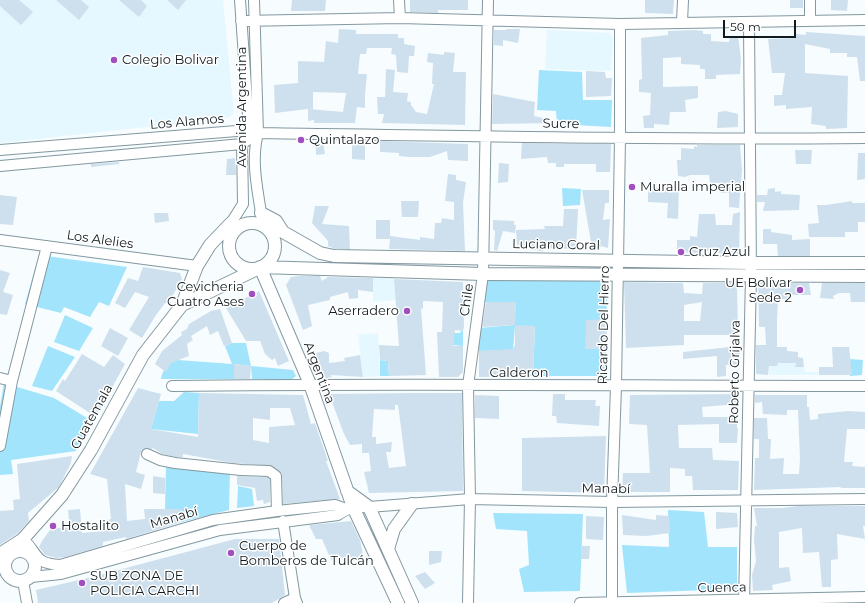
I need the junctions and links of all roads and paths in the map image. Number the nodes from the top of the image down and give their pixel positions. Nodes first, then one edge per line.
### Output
1 (240, 0) edge
2 (254, 0) edge
3 (399, 0) edge
4 (488, 0) edge
5 (683, 0) edge
6 (810, 0) edge
7 (400, 18) junction
8 (810, 20) junction
9 (865, 20) edge
10 (241, 21) junction
11 (255, 21) junction
12 (487, 21) junction
13 (682, 22) junction
14 (749, 22) junction
15 (620, 24) junction
16 (253, 131) junction
17 (485, 137) junction
18 (620, 138) junction
19 (865, 138) edge
20 (749, 139) junction
21 (242, 144) junction
22 (0, 150) edge
23 (0, 166) edge
24 (261, 213) joint
25 (231, 223) joint
26 (0, 240) edge
27 (47, 246) junction
28 (484, 258) junction
29 (618, 260) junction
30 (750, 263) junction
31 (865, 263) edge
32 (196, 266) junction
33 (260, 267) junction
34 (483, 274) junction
35 (617, 274) junction
36 (751, 276) junction
37 (865, 276) edge
38 (182, 305) junction
39 (0, 378) edge
40 (12, 381) junction
41 (310, 384) junction
42 (172, 386) dead end
43 (468, 386) junction
44 (616, 386) junction
45 (748, 386) junction
46 (865, 386) edge
47 (0, 446) edge
48 (147, 454) dead end
49 (347, 491) junction
50 (470, 499) junction
51 (865, 499) edge
52 (746, 501) junction
53 (612, 502) junction
54 (412, 504) junction
55 (369, 507) junction
56 (350, 508) junction
57 (277, 511) junction
58 (283, 521) junction
59 (23, 539) junction
60 (388, 549) junction
61 (0, 554) edge
62 (0, 576) edge
63 (22, 579) junction
64 (865, 597) edge
65 (828, 600) edge
66 (296, 601) edge
67 (612, 602) edge
68 (744, 602) edge
69 (27, 603) edge
70 (284, 603) edge
71 (398, 603) edge
72 (412, 603) edge
73 (468, 603) edge
74 (580, 603) edge

1 - 10 street, Avenida Argentina
2 - 11 street, Avenida Argentina
3 - 7 street
4 - 12 street, Chile
5 - 13 street
6 - 8 street
7 - 11 street
7 - 12 street
8 - 9 street
8 - 14 street
10 - 11 street
10 - 16 street, Avenida Argentina
11 - 16 street, Avenida Argentina
12 - 15 street
12 - 17 street, Chile
13 - 14 street
13 - 15 street
14 - 20 street, Roberto Grijalva
15 - 18 street, Ricardo Del Hierro
16 - 17 street, Sucre
16 - 21 street, Los Alamos
16 - 22 street, Los Alamos
16 - 24 street, Avenida Argentina
17 - 18 street, Sucre
17 - 28 street, Chile
18 - 20 street, Sucre
18 - 29 street, Ricardo Del Hierro
19 - 20 street, Sucre
20 - 30 street, Roberto Grijalva
21 - 23 street, Los Alamos
21 - 25 street, Avenida Argentina
24 - 28 main road, Luciano Coral
25 - 32 main road, Guatemala
26 - 27 street, Los Alelies
27 - 32 street, Los Alelies
27 - 40 street
28 - 29 main road, Luciano Coral
28 - 34 street, Chile
29 - 30 main road, Luciano Coral
29 - 35 street, Ricardo Del Hierro
30 - 31 main road, Luciano Coral
30 - 36 street, Roberto Grijalva
32 - 38 main road, Guatemala
33 - 34 main road
33 - 38 main road, Guatemala
33 - 41 main road, Argentina
34 - 35 main road
34 - 43 street, Chile
35 - 36 main road
35 - 44 street, Ricardo Del Hierro
36 - 37 main road
36 - 45 street, Roberto Grijalva
38 - 59 main road, Guatemala
39 - 40 street
40 - 47 street
41 - 42 street, Calderon
41 - 43 street, Calderon
41 - 49 main road, Argentina
43 - 44 street, Calderon
43 - 50 street, Chile
44 - 45 street, Calderon
44 - 53 street, Ricardo Del Hierro
45 - 46 street, Calderon
45 - 52 street, Roberto Grijalva
48 - 57 street
49 - 55 main road
49 - 56 main road
50 - 53 street, Manabí
50 - 54 street, Manabí
50 - 73 street, Chile
51 - 52 street, Manabí
52 - 53 street, Manabí
52 - 68 street, Roberto Grijalva
53 - 67 street, Ricardo Del Hierro
54 - 55 street, Manabí
54 - 60 main road
55 - 56 street, Manabí
55 - 60 main road
56 - 57 street, Manabí
56 - 58 street, Manabí
56 - 71 main road
57 - 59 street, Manabí
58 - 63 street, Manabí
58 - 66 street
59 - 61 main road, Guatemala
60 - 72 main road
62 - 63 main road
63 - 69 street
64 - 65 street, Cuenca
65 - 68 street, Cuenca
66 - 70 street
67 - 68 street, Cuenca
67 - 74 street, Cuenca

